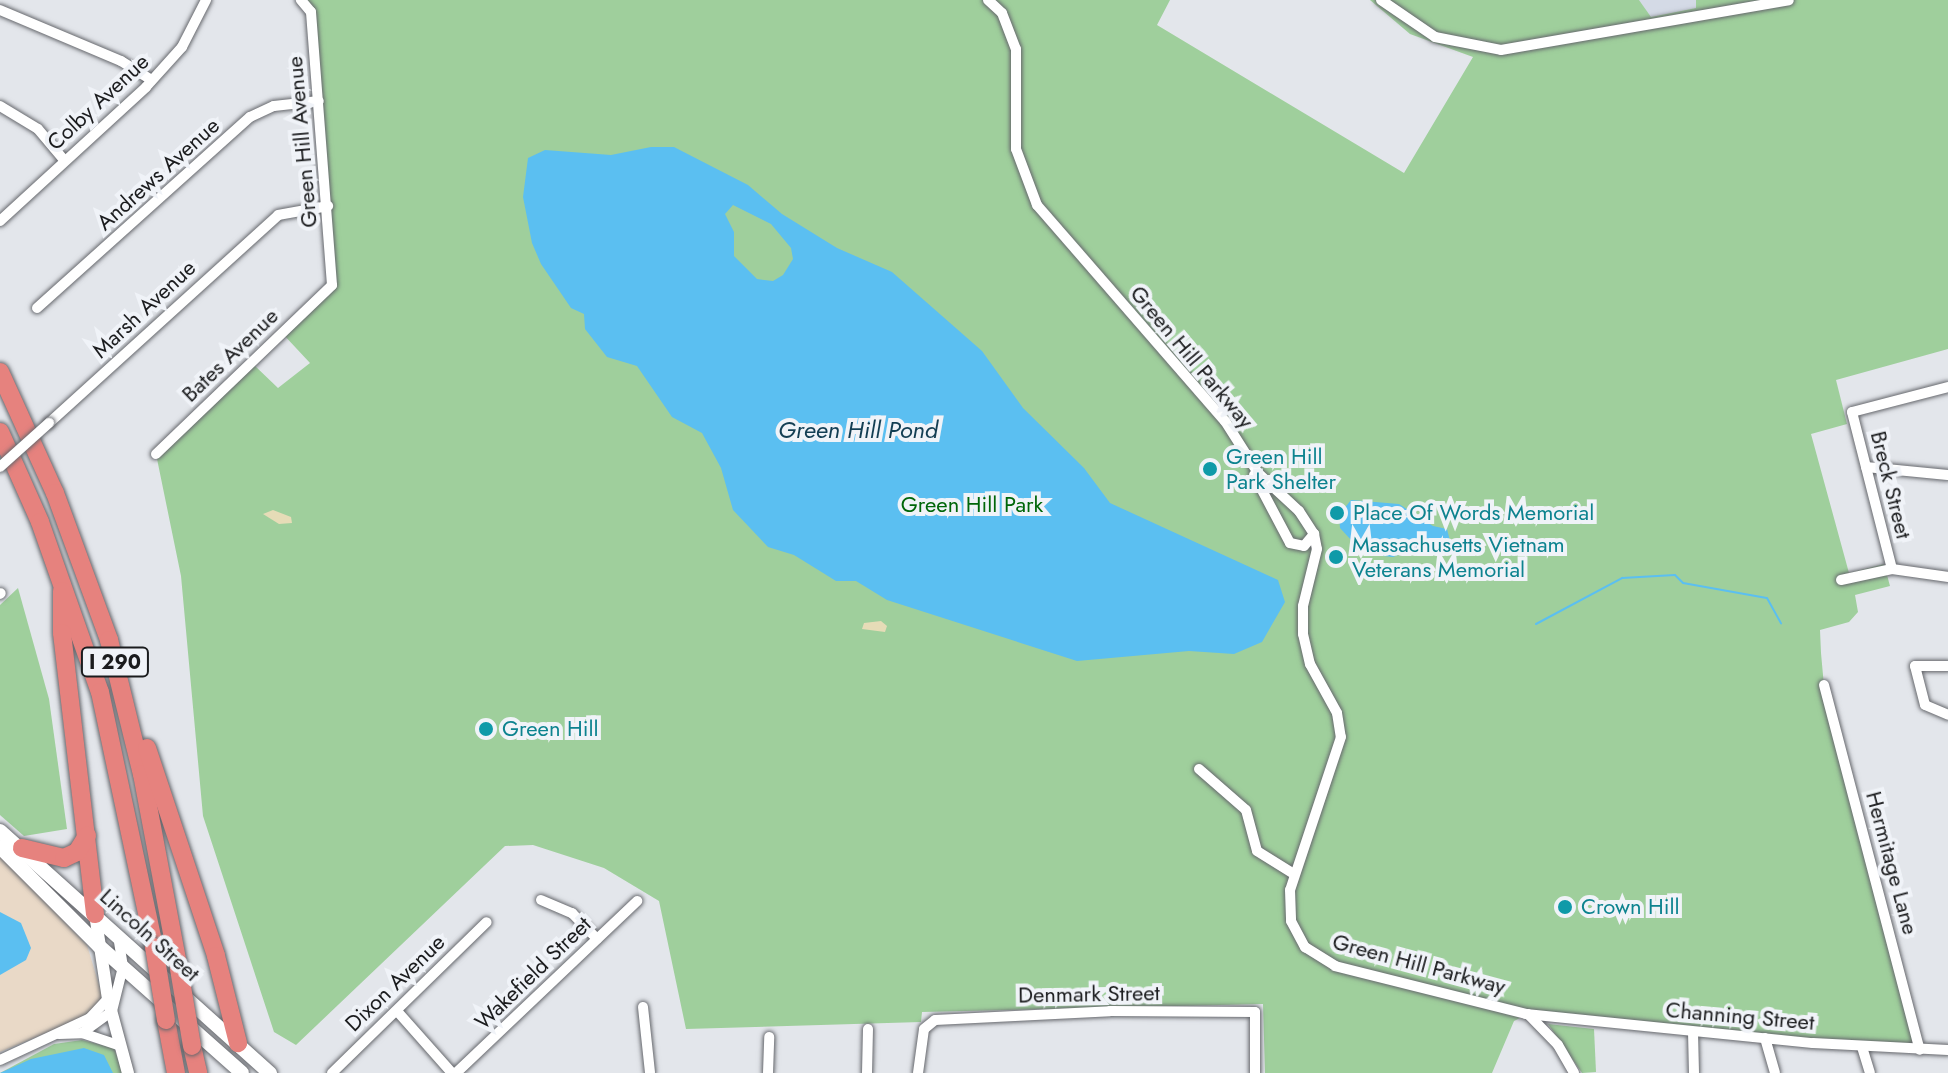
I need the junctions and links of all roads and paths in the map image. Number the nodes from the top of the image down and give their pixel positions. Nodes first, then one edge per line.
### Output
1 (205, 0) edge
2 (301, 0) edge
3 (988, 0) edge
4 (1381, 0) edge
5 (1789, 0) edge
6 (0, 10) edge
7 (152, 80) junction
8 (319, 101) junction
9 (0, 106) edge
10 (64, 160) junction
11 (328, 206) junction
12 (0, 221) edge
13 (332, 285) joint
14 (37, 308) dead end
15 (0, 372) edge
16 (1948, 387) edge
17 (0, 432) edge
18 (156, 454) dead end
19 (1245, 454) junction
20 (0, 467) edge
21 (1866, 467) junction
22 (1948, 475) edge
23 (1314, 534) junction
24 (1892, 569) junction
25 (1948, 577) edge
26 (62, 579) junction
27 (1841, 580) dead end
28 (109, 640) junction
29 (1948, 666) edge
30 (1824, 685) dead end
31 (1948, 715) edge
32 (1199, 769) dead end
33 (0, 831) edge
34 (87, 836) junction
35 (0, 847) edge
36 (22, 848) junction
37 (1294, 874) junction
38 (541, 900) dead end
39 (637, 901) dead end
40 (95, 914) junction
41 (487, 922) dead end
42 (118, 935) junction
43 (597, 939) junction
44 (99, 946) junction
45 (123, 967) junction
46 (110, 1005) junction
47 (643, 1007) dead end
48 (397, 1011) junction
49 (1528, 1014) junction
50 (868, 1029) dead end
51 (1693, 1032) junction
52 (82, 1033) junction
53 (59, 1034) junction
54 (769, 1037) dead end
55 (1765, 1038) junction
56 (238, 1043) junction
57 (121, 1046) junction
58 (1862, 1047) junction
59 (1920, 1050) junction
60 (1948, 1050) edge
61 (0, 1060) edge
62 (128, 1073) edge
63 (176, 1073) edge
64 (198, 1073) edge
65 (244, 1073) edge
66 (270, 1073) edge
67 (332, 1073) edge
68 (454, 1073) edge
69 (650, 1073) edge
70 (768, 1073) edge
71 (867, 1073) edge
72 (918, 1073) edge
73 (1255, 1073) edge
74 (1574, 1073) edge
75 (1694, 1073) edge
76 (1775, 1073) edge
77 (1870, 1073) edge

1 - 7 street, Colby Avenue
2 - 8 street, Green Hill Avenue
3 - 19 street, Green Hill Parkway
4 - 5 street
6 - 7 street
7 - 10 street, Colby Avenue
8 - 11 street, Green Hill Avenue
8 - 14 street, Andrews Avenue
9 - 10 street
10 - 12 street, Colby Avenue
11 - 13 street, Green Hill Avenue
11 - 20 street, Marsh Avenue, bridge
13 - 18 street, Bates Avenue
15 - 28 highway, I 290
16 - 21 street, Breck Street
17 - 26 highway, I 290
19 - 23 street, Green Hill Parkway
19 - 23 street
21 - 22 street
21 - 24 street, Breck Street
23 - 37 street, Green Hill Parkway
24 - 25 street
24 - 27 street
26 - 34 highway
26 - 63 highway, I 290, bridge
28 - 56 highway
28 - 64 highway, I 290, bridge
29 - 31 street
30 - 59 street, Hermitage Lane
32 - 37 street
33 - 36 main road, Lincoln Street
34 - 36 highway
34 - 40 highway
35 - 44 main road, Lincoln Street
36 - 40 main road, Lincoln Street
37 - 49 street, Green Hill Parkway
38 - 43 street
39 - 43 street, Wakefield Street
40 - 42 main road, Lincoln Street
40 - 44 street
41 - 48 street, Dixon Avenue
42 - 45 street
42 - 56 main road, Lincoln Street
43 - 68 street, Wakefield Street
44 - 45 main road, Lincoln Street
44 - 46 street
45 - 46 street
45 - 65 main road, Lincoln Street
46 - 52 street
46 - 53 street
46 - 57 street
47 - 69 street
48 - 67 street, Dixon Avenue
48 - 68 street
49 - 51 street, Channing Street
49 - 74 street, Green Hill Parkway
50 - 71 street
51 - 55 street, Channing Street
51 - 75 street
52 - 53 street
52 - 57 street
53 - 61 street
54 - 70 street
55 - 58 street, Channing Street
55 - 76 street
56 - 65 main road
56 - 66 main road, Lincoln Street
57 - 62 street
58 - 59 street, Channing Street
58 - 77 street
59 - 60 street, Channing Street
72 - 73 street, Denmark Street

